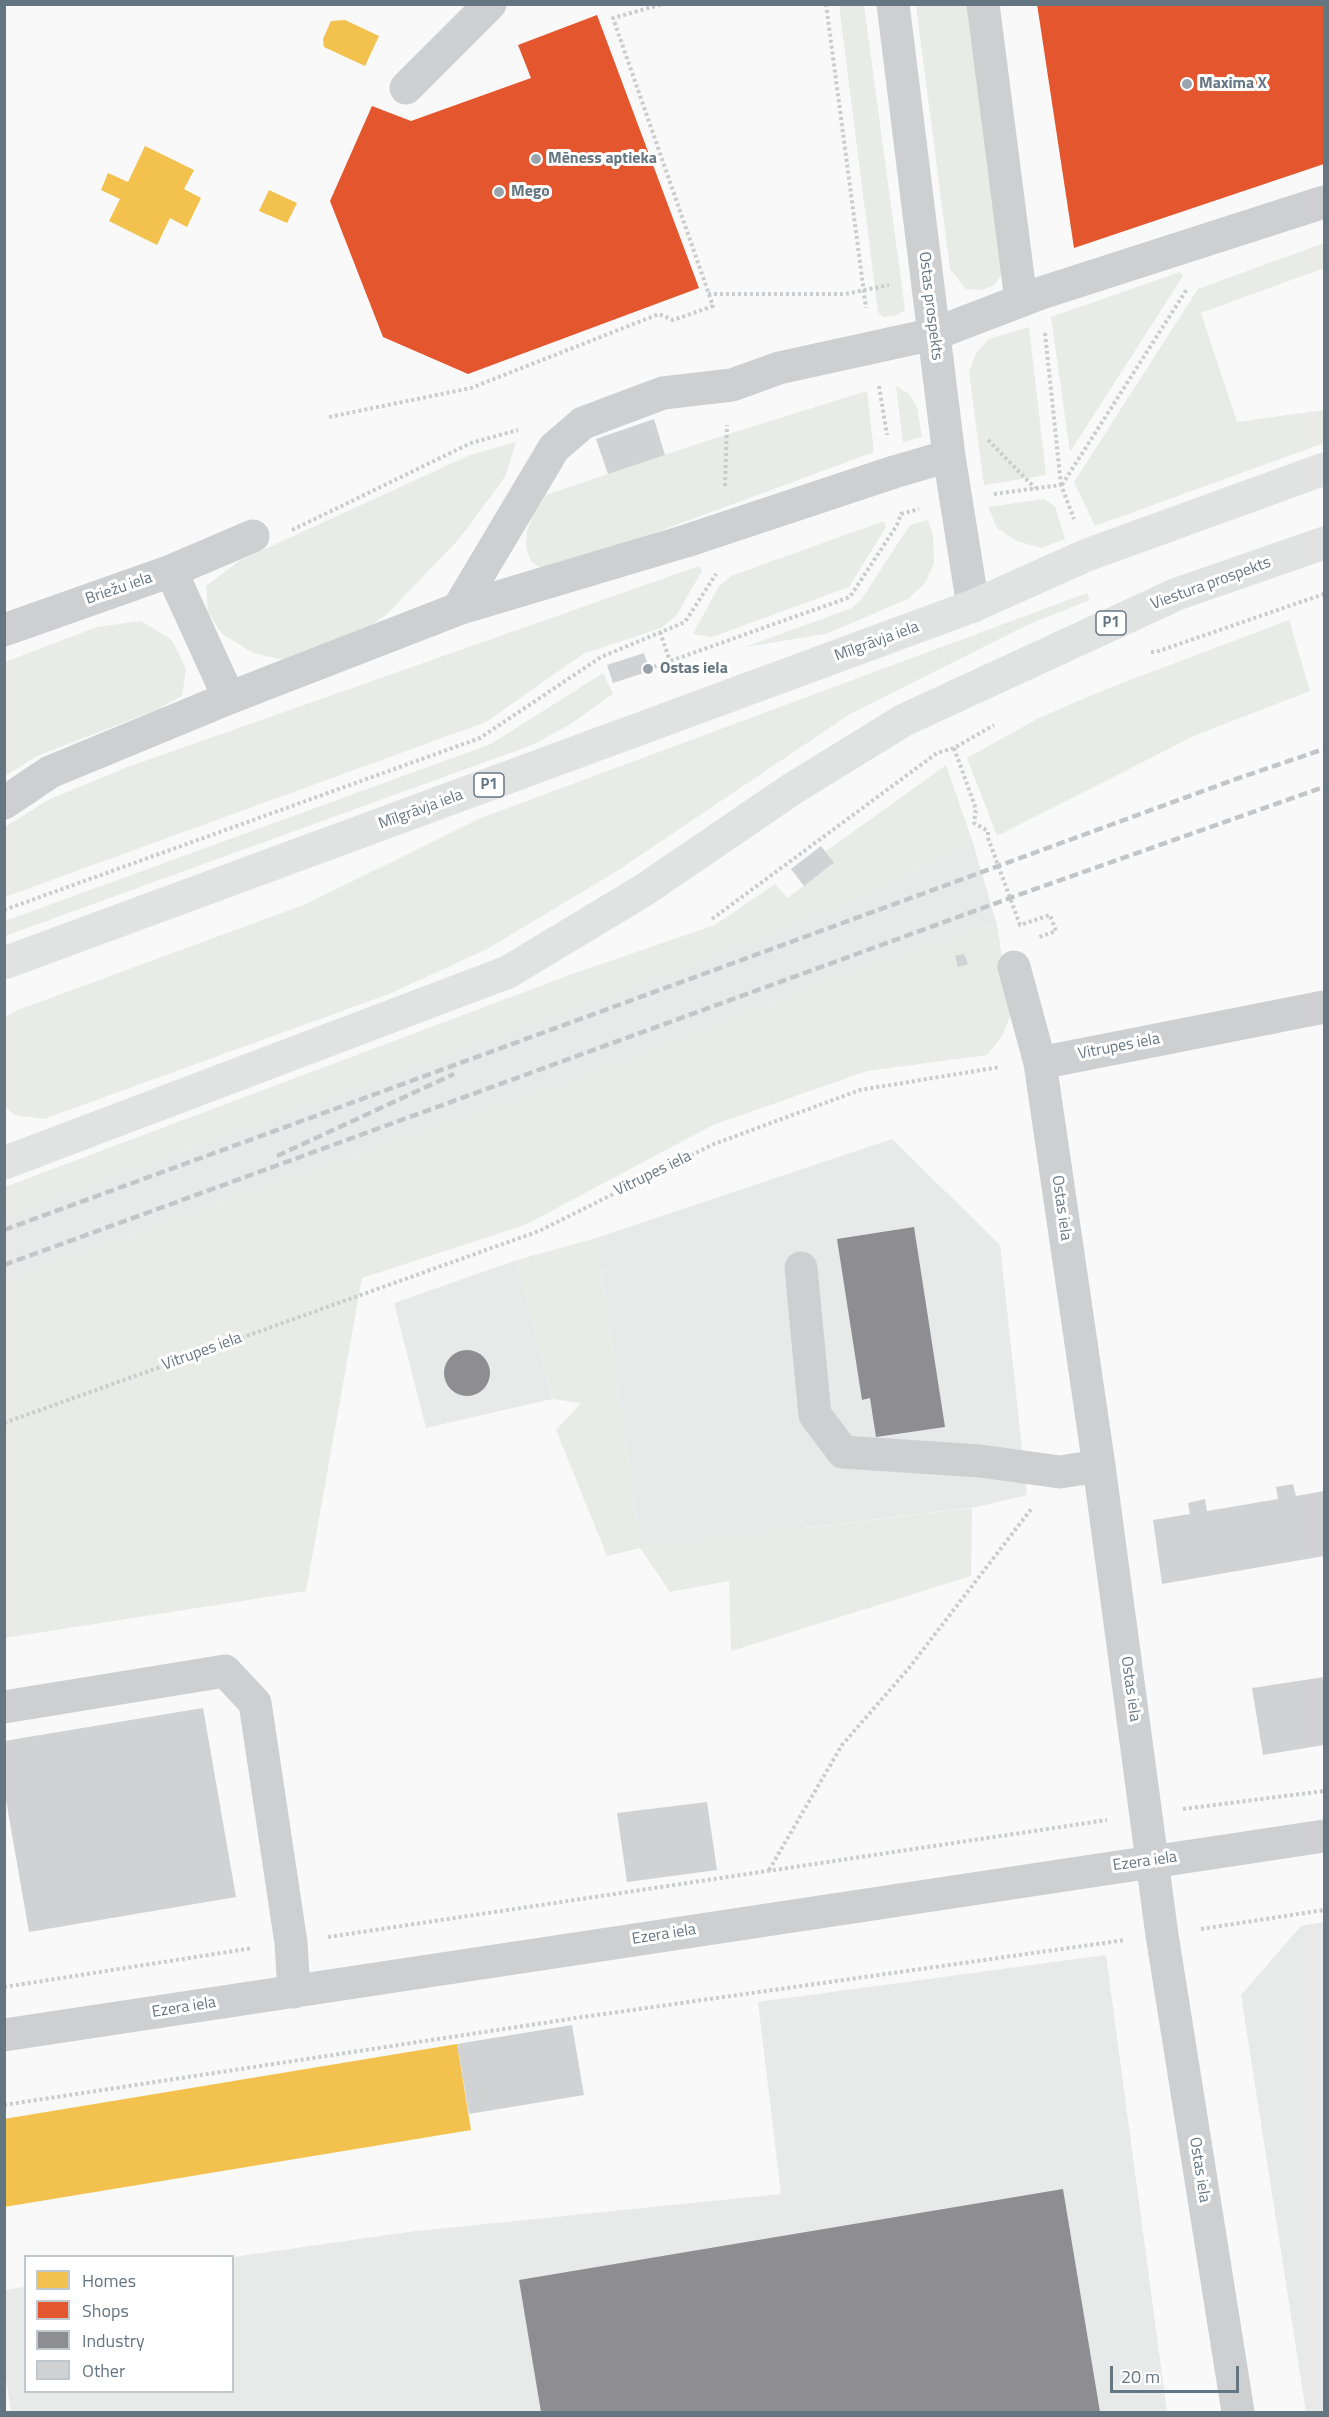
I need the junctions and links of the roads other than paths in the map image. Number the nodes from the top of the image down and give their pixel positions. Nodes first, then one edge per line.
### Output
1 (490, 4) edge
2 (893, 4) edge
3 (983, 4) edge
4 (406, 88) dead end
5 (1324, 202) edge
6 (1031, 296) junction
7 (934, 334) junction
8 (949, 456) junction
9 (1324, 469) edge
10 (253, 536) road end
11 (1324, 543) edge
12 (171, 571) junction
13 (973, 606) junction
14 (458, 609) junction
15 (4, 630) edge
16 (230, 698) junction
17 (4, 803) edge
18 (4, 963) edge
19 (1014, 967) dead end
20 (1324, 1007) edge
21 (1040, 1063) junction
22 (4, 1141) edge
23 (36, 1151) junction
24 (4, 1163) edge
25 (801, 1268) dead end
26 (1099, 1466) junction
27 (4, 1707) edge
28 (1324, 1836) edge
29 (1151, 1860) junction
30 (294, 1992) junction
31 (4, 2036) edge
32 (1238, 2412) edge

1 - 4 street
2 - 7 street, Ostas prospekts
3 - 6 street
5 - 6 street
6 - 7 street
7 - 8 street, Ostas prospekts
7 - 14 street
8 - 13 street, Ostas prospekts
8 - 14 street
9 - 13 main road, P1
10 - 12 street
11 - 23 main road, Viestura prospekts / P1
12 - 15 street, Briežu iela
12 - 16 street, Briežu iela
13 - 18 main road, Mīlgrāvja iela / P1
14 - 16 street
16 - 17 street
19 - 21 street, Ostas iela
20 - 21 street, Vitrupes iela
21 - 26 street, Ostas iela
22 - 23 main road
23 - 24 main road, P1
25 - 26 street
26 - 29 street, Ostas iela
27 - 30 street
28 - 29 street, Ezera iela
29 - 30 street, Ezera iela
29 - 32 street, Ostas iela
30 - 31 street, Ezera iela

